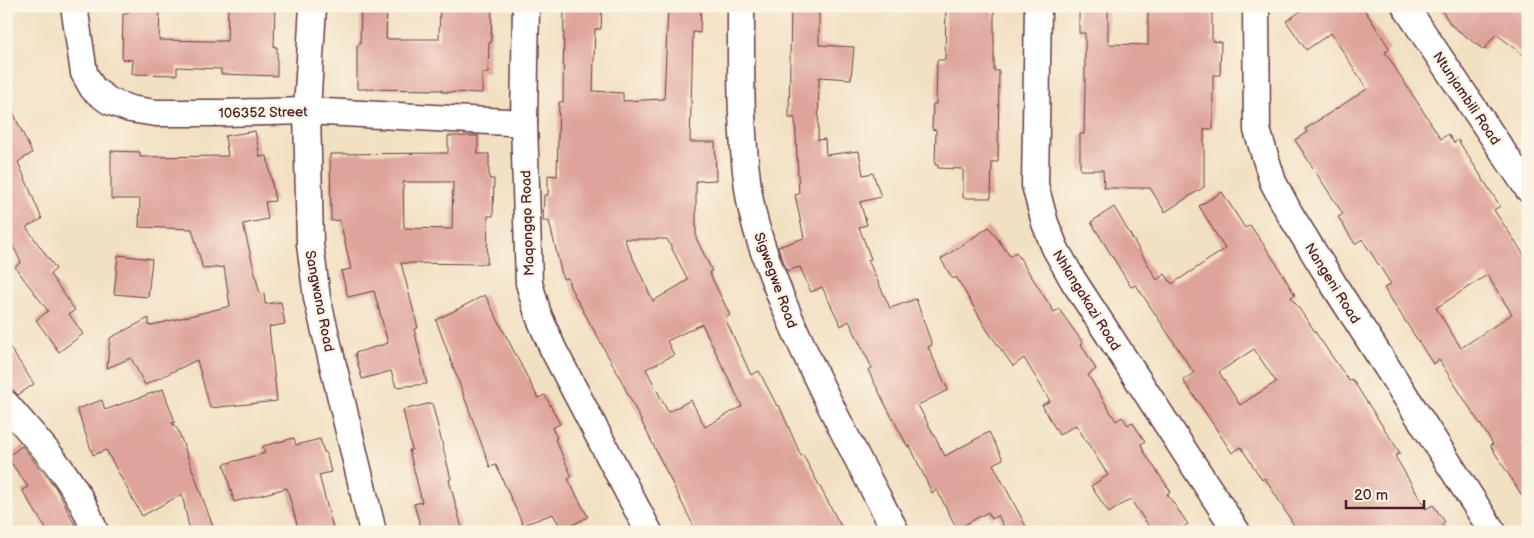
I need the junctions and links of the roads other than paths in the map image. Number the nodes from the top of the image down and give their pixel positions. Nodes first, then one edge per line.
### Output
1 (74, 6) edge
2 (313, 6) edge
3 (526, 6) edge
4 (741, 6) edge
5 (1038, 6) edge
6 (1256, 6) edge
7 (1405, 6) edge
8 (307, 111) junction
9 (524, 123) junction
10 (1526, 183) edge
11 (6, 404) edge
12 (94, 527) edge
13 (373, 532) edge
14 (649, 532) edge
15 (896, 532) edge
16 (1237, 532) edge
17 (1493, 532) edge

1 - 8 street, 106352 Street
2 - 8 street, Sangwana Road
3 - 9 street, Maqongqo Road
4 - 15 street, Sigwegwe Road
5 - 16 street, Nhlangakazi Road
6 - 17 street, Nangeni Road
7 - 10 street, Ntunjambili Road
8 - 9 street, 106352 Street
8 - 13 street, Sangwana Road
9 - 14 street, Maqongqo Road
11 - 12 street

